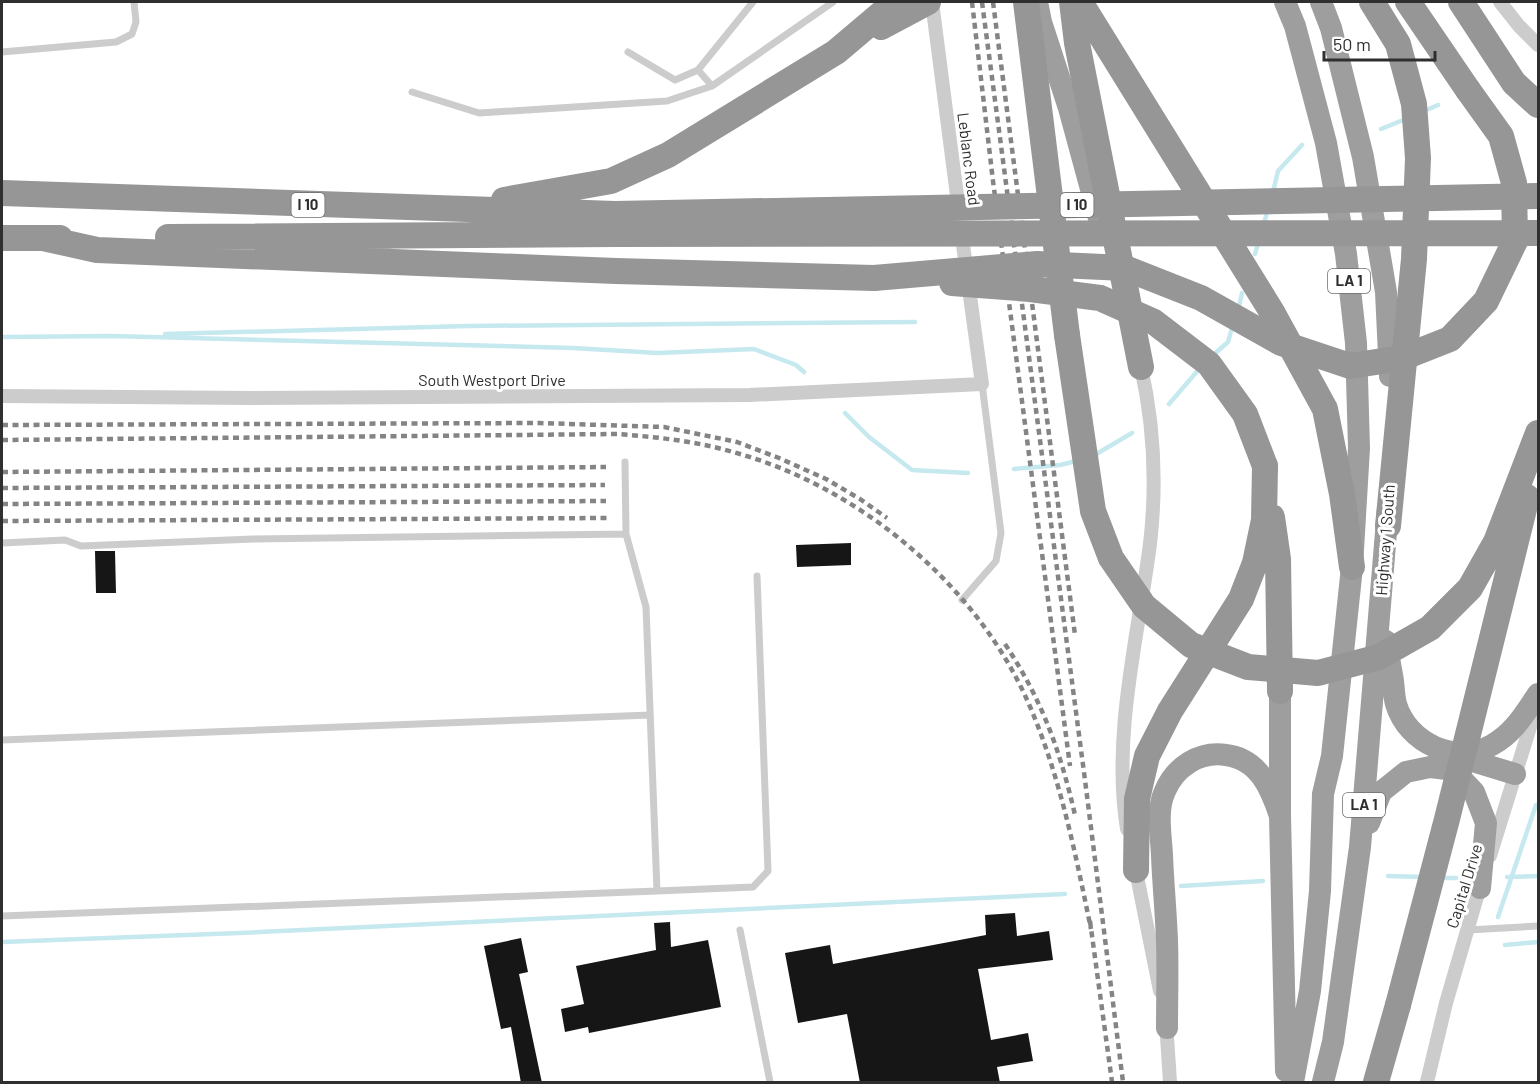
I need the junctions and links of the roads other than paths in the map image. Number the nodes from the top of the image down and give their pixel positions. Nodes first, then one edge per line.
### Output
1 (134, 2) edge
2 (753, 2) edge
3 (833, 2) edge
4 (896, 2) edge
5 (930, 2) edge
6 (1026, 2) edge
7 (1037, 2) edge
8 (1072, 2) edge
9 (1080, 2) edge
10 (1285, 2) edge
11 (1321, 2) edge
12 (1372, 2) edge
13 (1408, 2) edge
14 (1461, 2) edge
15 (1500, 2) edge
16 (1539, 45) edge
17 (2, 52) edge
18 (628, 52) dead end
19 (836, 52) junction
20 (698, 70) junction
21 (712, 86) junction
22 (412, 92) dead end
23 (1539, 105) edge
24 (2, 194) edge
25 (1539, 196) edge
26 (451, 210) junction
27 (615, 224) junction
28 (1539, 233) edge
29 (2, 238) edge
30 (43, 238) junction
31 (874, 278) junction
32 (1141, 367) junction
33 (982, 384) junction
34 (2, 396) edge
35 (1539, 433) edge
36 (1539, 449) edge
37 (625, 462) dead end
38 (1265, 466) junction
39 (1388, 526) junction
40 (626, 534) junction
41 (2, 543) edge
42 (1352, 567) junction
43 (757, 576) dead end
44 (962, 600) dead end
45 (1381, 608) junction
46 (1280, 691) joint
47 (1539, 694) edge
48 (1539, 700) edge
49 (650, 715) junction
50 (2, 740) edge
51 (1445, 760) junction
52 (1513, 780) junction
53 (1281, 816) junction
54 (1360, 847) junction
55 (1136, 870) junction
56 (1480, 888) junction
57 (657, 891) junction
58 (2, 916) edge
59 (1539, 926) edge
60 (740, 930) dead end
61 (1467, 930) junction
62 (1398, 1005) junction
63 (1167, 1028) junction
64 (770, 1083) edge
65 (1170, 1083) edge
66 (1286, 1083) edge
67 (1293, 1083) edge
68 (1323, 1083) edge
69 (1376, 1083) edge
70 (1388, 1083) edge
71 (1427, 1083) edge

1 - 17 lane
2 - 20 lane
3 - 21 lane
4 - 19 highway
5 - 19 highway
5 - 33 street, Leblanc Road
6 - 35 highway, bridge
7 - 32 highway
8 - 32 highway
9 - 42 highway
10 - 42 highway, Highway 1 South / LA 1
11 - 39 highway, Highway 1 South / LA 1
12 - 39 highway
13 - 31 highway, bridge
14 - 23 highway
15 - 16 street
18 - 20 lane
19 - 26 highway
20 - 21 lane
21 - 22 lane
24 - 26 highway, I 10
25 - 27 highway, I 10, bridge
26 - 27 highway, I 10
27 - 28 highway, I 10, bridge
27 - 30 highway, I 10
29 - 30 highway, I 10
30 - 31 highway
31 - 38 highway, bridge
32 - 55 street
33 - 34 street, South Westport Drive
33 - 44 lane
36 - 62 highway, bridge
37 - 40 lane
38 - 46 highway
38 - 55 highway
39 - 45 highway, Highway 1 South / LA 1
40 - 41 lane
40 - 49 lane
42 - 67 highway, Highway 1 South / LA 1
43 - 57 lane
45 - 51 highway
45 - 54 highway, Highway 1 South / LA 1
46 - 53 highway
47 - 51 highway
48 - 52 street, Capital Drive
49 - 50 lane
49 - 57 lane
51 - 52 highway
51 - 54 highway
51 - 56 highway
52 - 56 street, Capital Drive
53 - 63 highway
53 - 66 highway
54 - 68 highway, Highway 1 South / LA 1
55 - 63 street
56 - 61 street, Capital Drive
57 - 58 lane
59 - 61 lane
60 - 64 lane
61 - 71 street, Capital Drive
62 - 69 highway
62 - 70 highway
63 - 65 street

